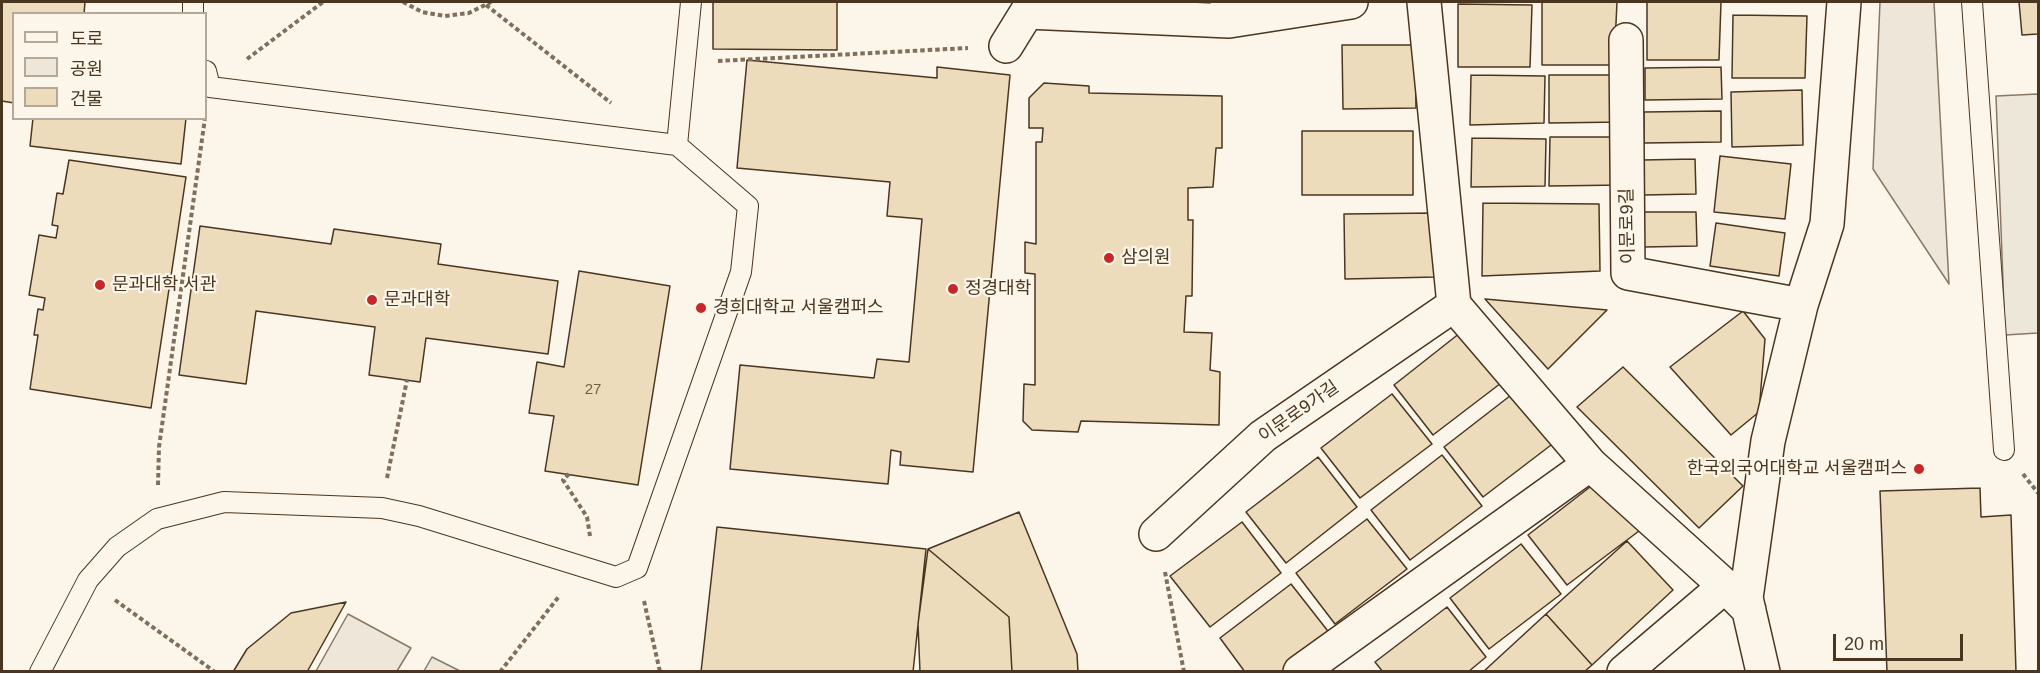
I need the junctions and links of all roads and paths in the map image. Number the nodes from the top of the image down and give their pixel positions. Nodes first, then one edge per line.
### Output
1 (323, 2) edge
2 (403, 2) edge
3 (491, 2) edge
4 (691, 2) edge
5 (1351, 2) edge
6 (1424, 2) edge
7 (1844, 2) edge
8 (1972, 2) edge
9 (486, 5) junction
10 (1026, 7) edge
11 (1228, 11) edge
12 (1626, 40) dead end
13 (1006, 46) joint
14 (685, 65) junction
15 (208, 79) edge
16 (205, 120) edge
17 (670, 143) junction
18 (1454, 305) junction
19 (1801, 305) junction
20 (406, 380) dead end
21 (159, 447) dead end
22 (2004, 450) dead end
23 (1590, 464) junction
24 (569, 474) dead end
25 (382, 508) junction
26 (587, 517) dead end
27 (1156, 534) joint
28 (581, 567) junction
29 (637, 568) junction
30 (88, 580) junction
31 (1725, 586) junction
32 (1749, 610) junction
33 (40, 672) edge
34 (216, 672) edge
35 (500, 672) edge
36 (660, 672) edge
37 (1184, 672) edge
38 (1300, 672) edge
39 (1624, 672) edge
40 (1763, 672) edge

1 - 15 path
2 - 9 path
3 - 9 path
4 - 14 lane
5 - 11 street
6 - 18 street
7 - 19 street
8 - 22 lane
9 - 17 path
10 - 11 street
10 - 13 street
12 - 19 street, 이문로9길
13 - 14 path
14 - 17 lane
15 - 17 lane
16 - 21 path
17 - 29 lane
18 - 23 street
18 - 27 street, 이문로9가길
19 - 32 street
20 - 25 path
23 - 31 street
23 - 38 street
24 - 26 path
25 - 28 lane
25 - 30 lane
27 - 37 path
28 - 29 lane
28 - 35 path
29 - 36 path
30 - 33 lane
30 - 34 path
31 - 32 street
31 - 39 street
32 - 40 street

